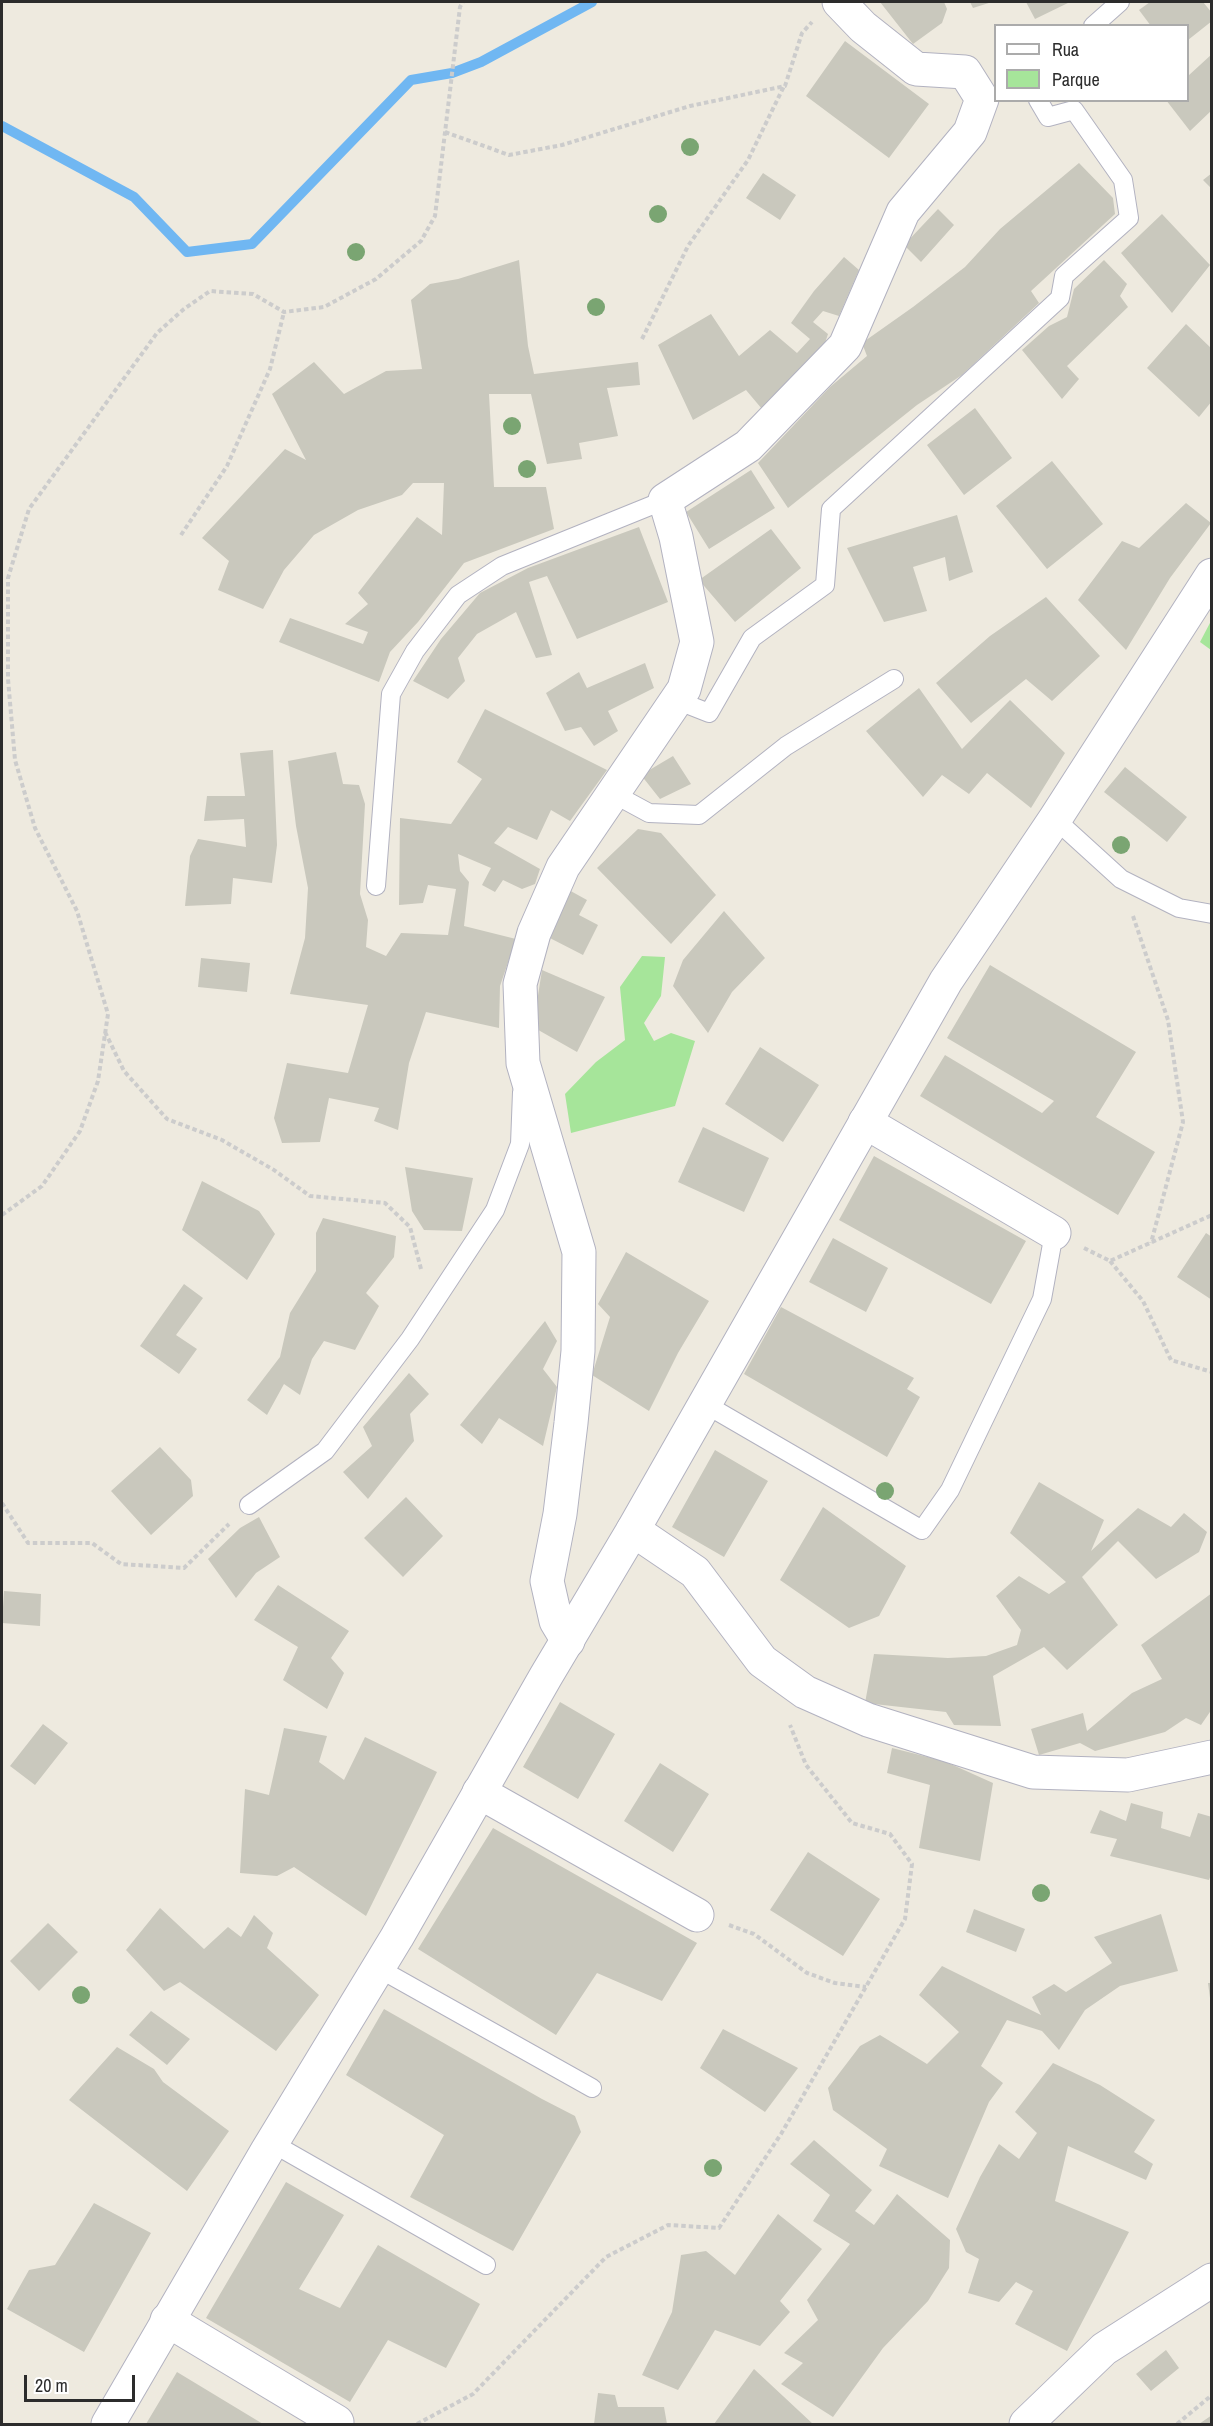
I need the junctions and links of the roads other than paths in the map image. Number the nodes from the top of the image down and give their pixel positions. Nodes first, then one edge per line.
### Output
1 (1120, 2) edge
2 (828, 10) edge
3 (1095, 24) edge
4 (989, 96) edge
5 (1039, 102) edge
6 (665, 500) junction
7 (1212, 575) edge
8 (894, 678) dead end
9 (676, 700) junction
10 (612, 793) junction
11 (1055, 819) junction
12 (376, 886) dead end
13 (1212, 914) edge
14 (524, 1063) junction
15 (865, 1122) junction
16 (1054, 1233) joint
17 (705, 1404) junction
18 (249, 1505) road end
19 (633, 1530) junction
20 (568, 1641) junction
21 (1212, 1757) edge
22 (479, 1792) junction
23 (697, 1914) road end
24 (378, 1968) junction
25 (592, 2088) dead end
26 (272, 2143) junction
27 (486, 2265) dead end
28 (1212, 2280) edge
29 (168, 2320) junction
30 (337, 2422) dead end
31 (108, 2424) edge
32 (1026, 2424) edge

1 - 3 lane
2 - 4 street
4 - 6 street
5 - 9 lane
6 - 9 street
6 - 12 lane
7 - 11 street
8 - 10 lane
9 - 10 street
10 - 14 street
11 - 13 lane
11 - 15 street
14 - 18 lane
14 - 20 street
15 - 16 street
15 - 17 street
16 - 17 lane
17 - 19 street
19 - 20 street
19 - 21 street
20 - 22 street
22 - 23 street
22 - 24 street
24 - 25 lane
24 - 26 street
26 - 27 lane
26 - 29 street
28 - 32 street
29 - 30 street
29 - 31 street

